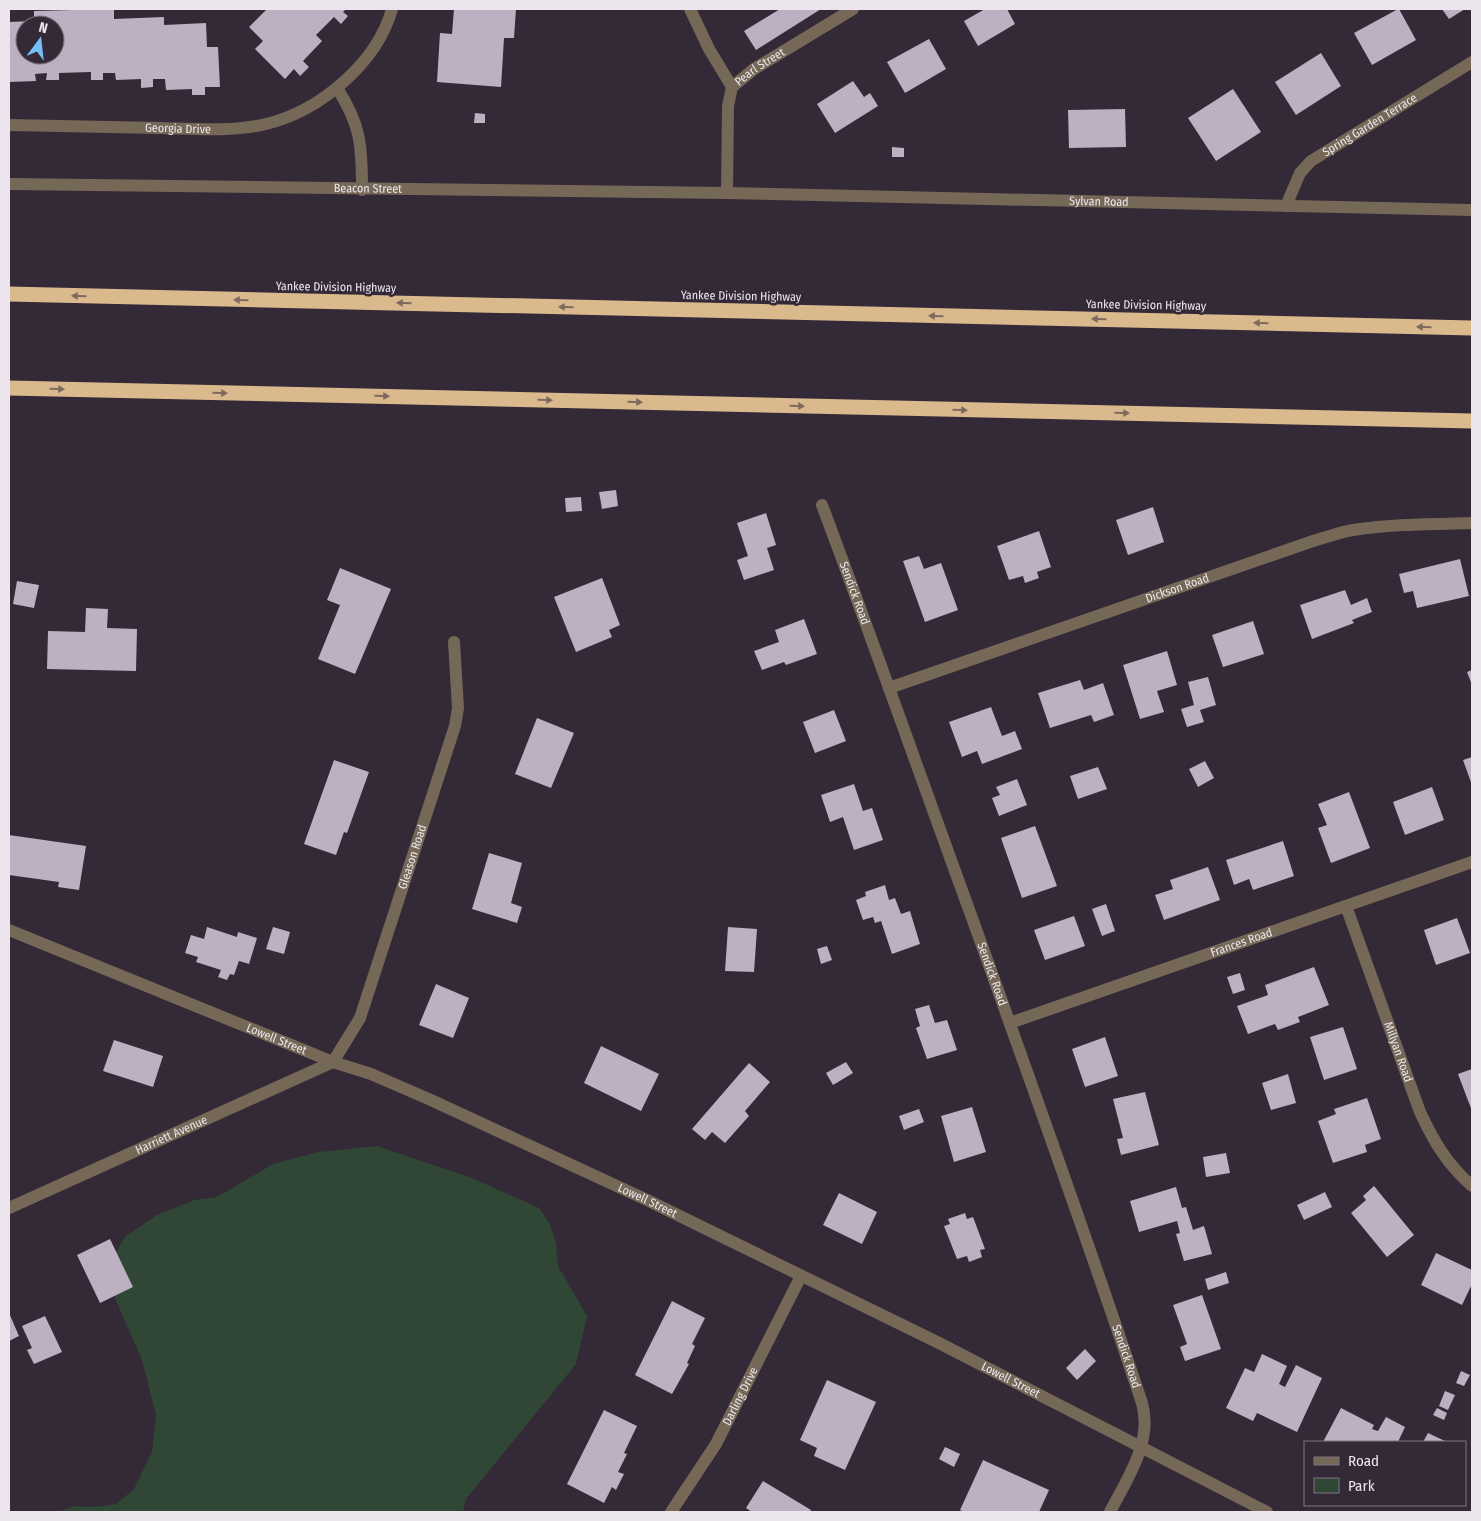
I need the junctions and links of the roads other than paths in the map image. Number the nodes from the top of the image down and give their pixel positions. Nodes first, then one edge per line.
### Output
1 (392, 9) edge
2 (690, 9) edge
3 (854, 9) edge
4 (1472, 62) edge
5 (732, 87) junction
6 (336, 88) junction
7 (9, 126) edge
8 (9, 184) edge
9 (362, 190) junction
10 (727, 193) junction
11 (1286, 206) junction
12 (1472, 210) edge
13 (9, 294) edge
14 (1472, 328) edge
15 (9, 388) edge
16 (1472, 421) edge
17 (822, 505) dead end
18 (1472, 523) edge
19 (454, 642) dead end
20 (889, 688) junction
21 (1472, 862) edge
22 (1346, 906) junction
23 (9, 930) edge
24 (1010, 1023) junction
25 (333, 1062) junction
26 (1472, 1186) edge
27 (9, 1208) edge
28 (801, 1276) junction
29 (1142, 1448) junction
30 (671, 1512) edge
31 (1110, 1512) edge
32 (1267, 1512) edge

1 - 6 street, Georgia Drive
2 - 5 street
3 - 5 street, Pearl Street
4 - 11 street, Spring Garden Terrace
5 - 10 street, Pearl Street
6 - 7 street, Georgia Drive
6 - 9 street
8 - 9 street, Beacon Street
9 - 10 street, Beacon Street
10 - 11 street, Sylvan Road
11 - 12 street, Sylvan Road
14 -> 13 highway, Yankee Division Highway
15 -> 16 highway
17 - 20 street, Sendick Road
18 - 20 street, Dickson Road
19 - 25 street, Gleason Road
20 - 24 street, Sendick Road
21 - 22 street, Frances Road
22 - 24 street, Frances Road
22 - 26 street, Millyan Road
23 - 25 street, Lowell Street
24 - 29 street, Sendick Road
25 - 27 street, Harriett Avenue
25 - 28 street, Lowell Street
28 - 29 street, Lowell Street
28 - 30 street, Darling Drive
29 - 31 street
29 - 32 street, Lowell Street

